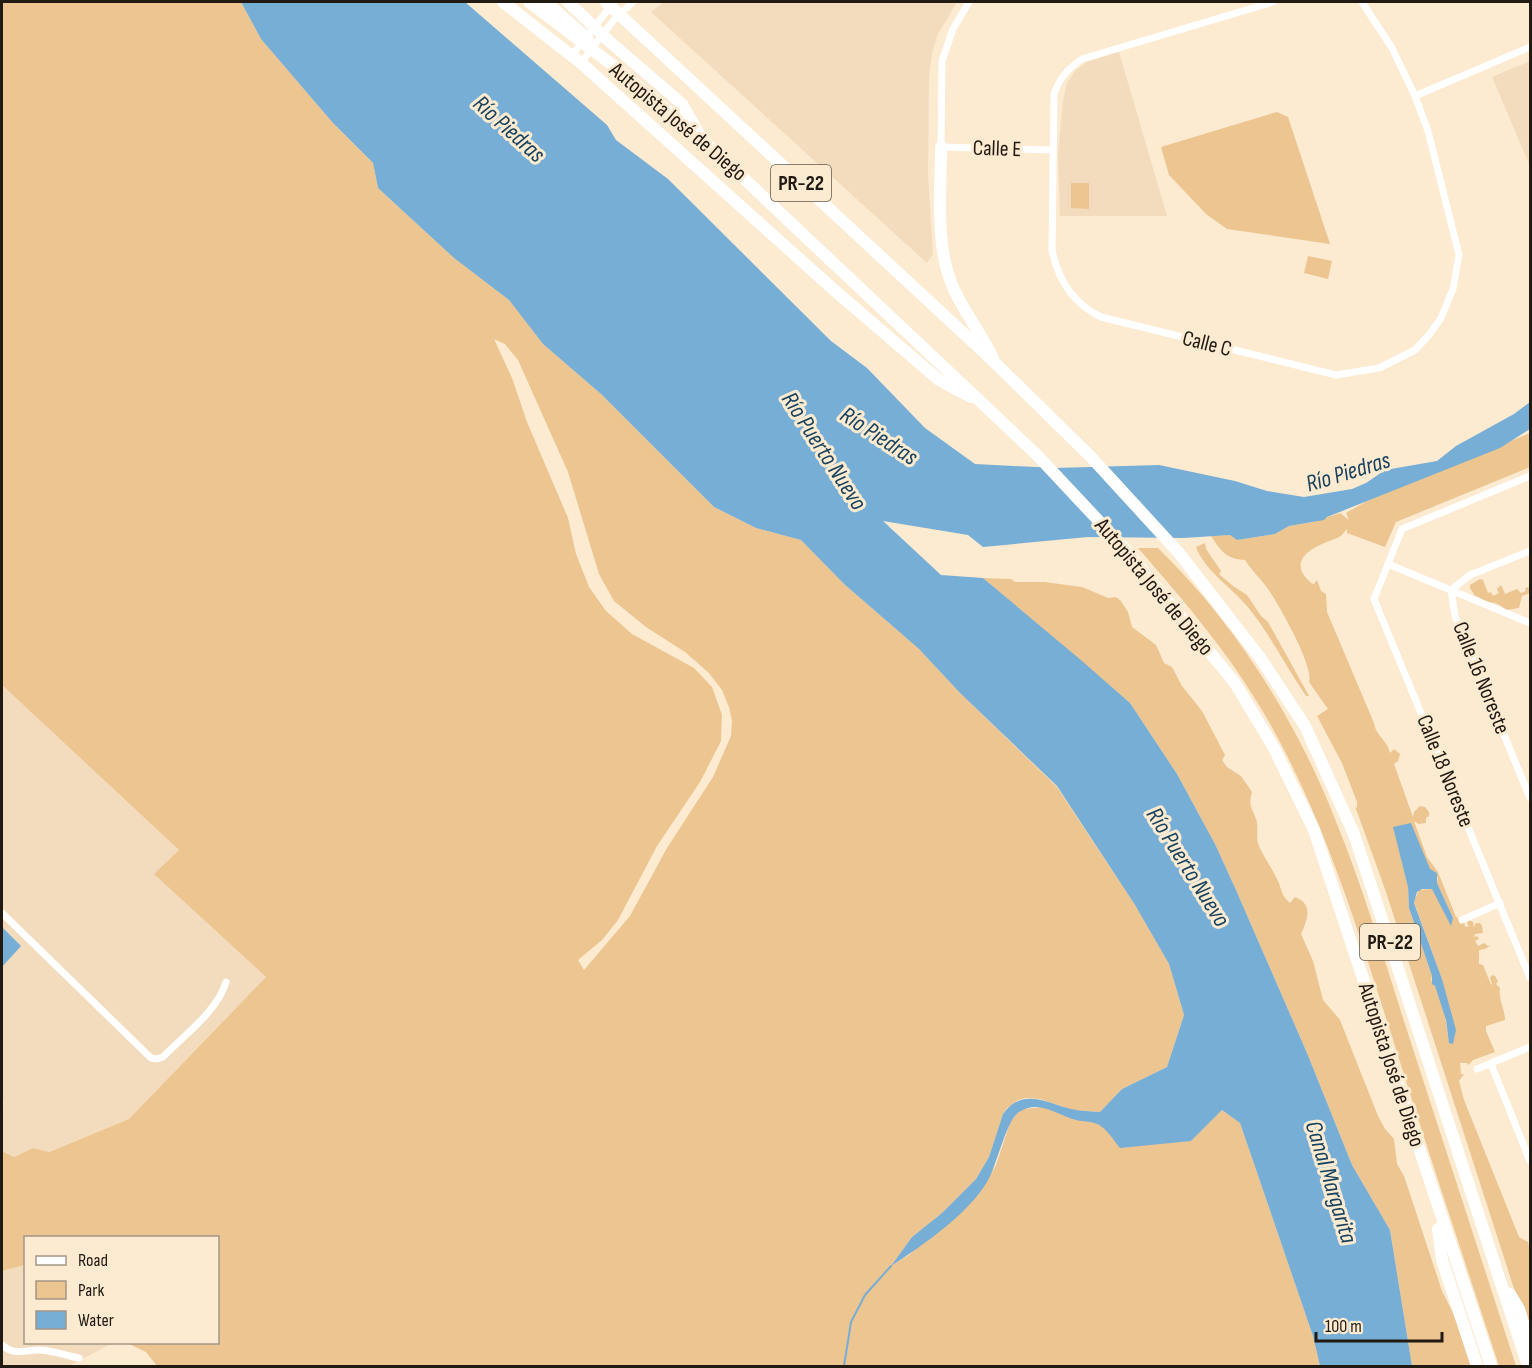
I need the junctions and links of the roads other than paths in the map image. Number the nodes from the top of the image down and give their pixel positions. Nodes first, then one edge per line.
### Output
1 (503, 2) edge
2 (529, 2) edge
3 (546, 2) edge
4 (568, 2) edge
5 (606, 2) edge
6 (614, 2) edge
7 (633, 2) edge
8 (969, 2) edge
9 (1273, 2) edge
10 (1362, 2) edge
11 (1530, 47) edge
12 (576, 59) junction
13 (615, 68) junction
14 (1415, 96) junction
15 (704, 141) junction
16 (941, 147) junction
17 (1052, 150) junction
18 (996, 364) junction
19 (986, 405) junction
20 (1530, 476) edge
21 (1530, 551) edge
22 (1388, 564) junction
23 (1451, 590) junction
24 (1530, 623) edge
25 (1530, 798) edge
26 (1500, 903) junction
27 (2, 913) edge
28 (1462, 920) dead end
29 (1530, 974) edge
30 (226, 982) dead end
31 (1530, 1047) edge
32 (1491, 1064) junction
33 (1478, 1069) dead end
34 (1530, 1161) edge
35 (1434, 1201) junction
36 (1501, 1281) junction
37 (1530, 1345) edge
38 (2, 1346) edge
39 (79, 1358) dead end
40 (1477, 1366) edge
41 (1491, 1366) edge
42 (1528, 1366) edge

1 - 12 highway
2 - 13 highway, Autopista José de Diego / PR-22
3 - 13 highway
4 - 15 highway
5 - 18 highway, Autopista José de Diego / PR-22
6 - 12 street
7 - 12 street
8 - 16 street
9 - 17 street, Calle C
10 - 14 street, Calle C
11 - 14 street
12 - 19 highway
13 - 15 highway, Autopista José de Diego / PR-22
14 - 17 street, Calle C
15 - 19 highway, Autopista José de Diego / PR-22
16 - 17 street, Calle E
16 - 18 highway
18 - 36 highway, Autopista José de Diego / PR-22
19 - 35 highway, Autopista José de Diego / PR-22
20 - 22 street, Calle 18 Noreste
21 - 23 street
22 - 23 street
22 - 26 street, Calle 18 Noreste
23 - 24 street
23 - 25 street, Calle 16 Noreste
26 - 28 street
26 - 29 street, Calle 18 Noreste
27 - 30 street
31 - 32 street
32 - 33 street
32 - 34 street
35 - 40 highway
35 - 41 highway, Autopista José de Diego / PR-22
36 - 37 highway
36 - 42 highway, Autopista José de Diego / PR-22
38 - 39 street

